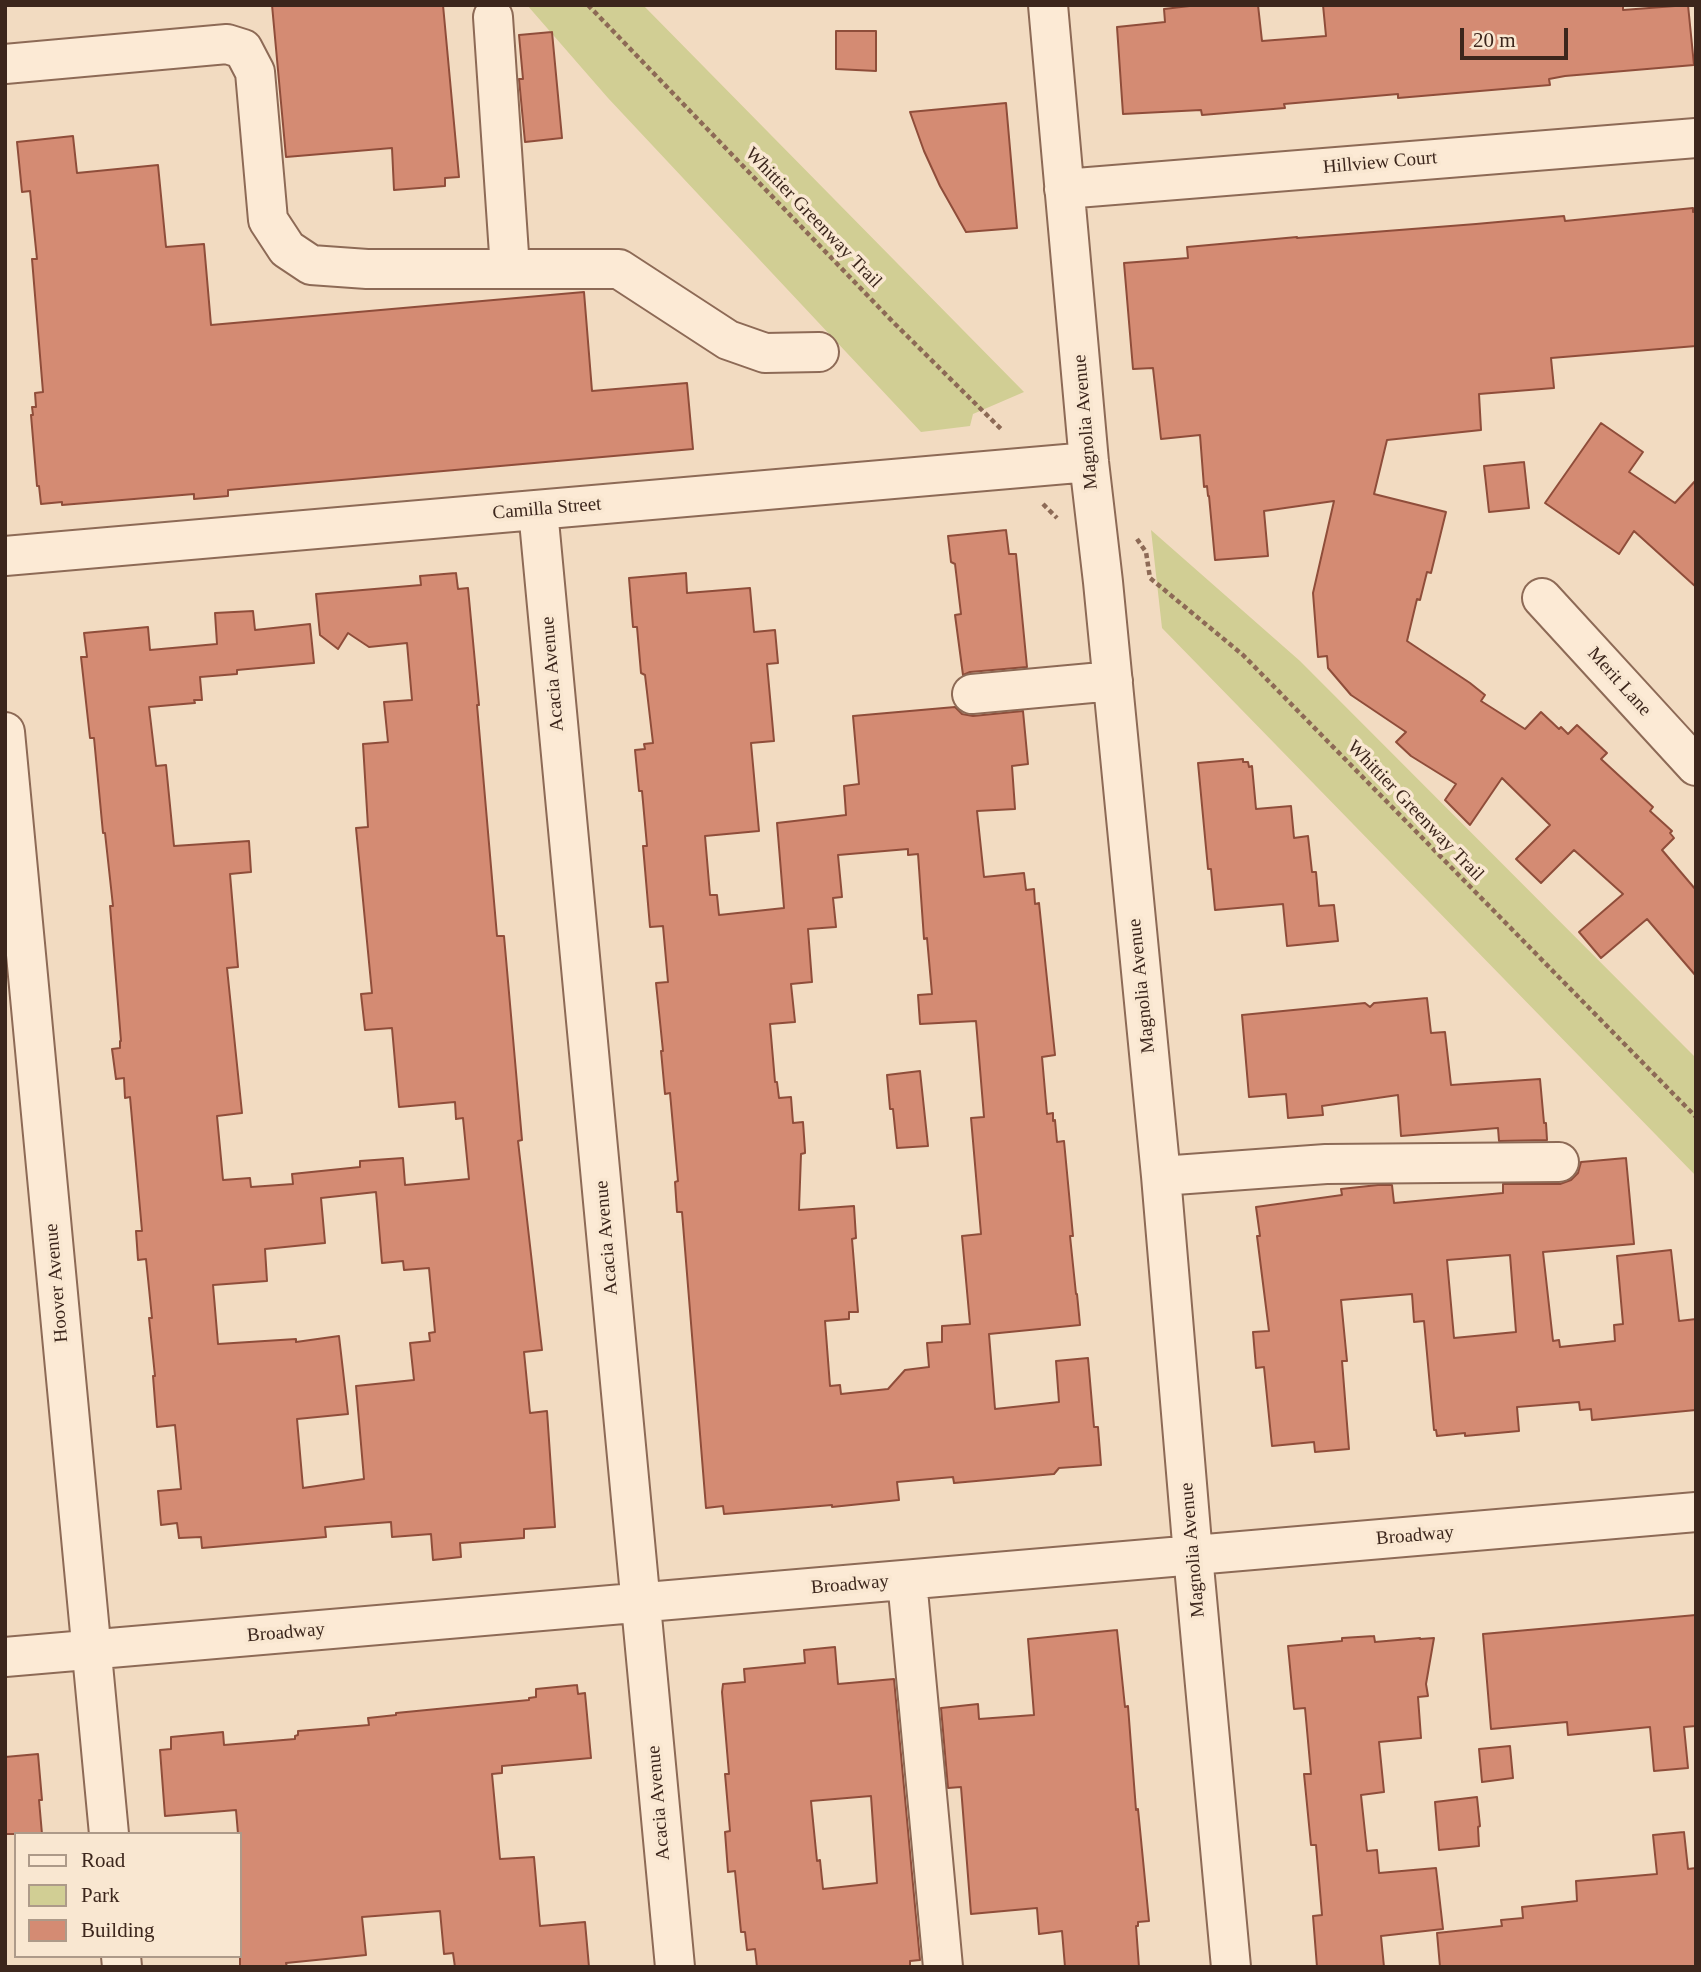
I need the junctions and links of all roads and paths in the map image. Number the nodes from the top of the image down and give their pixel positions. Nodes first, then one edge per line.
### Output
1 (588, 5) edge
2 (1048, 5) edge
3 (493, 17) dead end
4 (5, 64) edge
5 (1696, 138) edge
6 (1064, 189) junction
7 (510, 269) junction
8 (819, 352) dead end
9 (1011, 439) dead end
10 (1089, 462) junction
11 (1035, 496) dead end
12 (538, 510) junction
13 (1059, 519) dead end
14 (1131, 531) dead end
15 (5, 556) edge
16 (1542, 598) dead end
17 (1113, 681) junction
18 (972, 694) dead end
19 (5, 732) edge
20 (1696, 766) edge
21 (1696, 1117) edge
22 (1559, 1161) dead end
23 (1161, 1176) junction
24 (1696, 1512) edge
25 (1193, 1555) junction
26 (907, 1580) junction
27 (641, 1603) junction
28 (92, 1650) junction
29 (5, 1657) edge
30 (110, 1832) edge
31 (675, 1967) edge
32 (943, 1967) edge
33 (1231, 1967) edge

1 - 9 path, Whittier Greenway Trail
2 - 6 street, Magnolia Avenue
3 - 7 street
4 - 7 street
5 - 6 street, Hillview Court
6 - 10 street, Magnolia Avenue
7 - 8 street
10 - 12 street, Camilla Street
10 - 17 street, Magnolia Avenue
11 - 13 path
12 - 15 street, Camilla Street
12 - 27 street, Acacia Avenue
14 - 21 path, Whittier Greenway Trail
16 - 20 street, Merit Lane
17 - 18 street
17 - 23 street, Magnolia Avenue
19 - 28 street, Hoover Avenue
22 - 23 street
23 - 25 street, Magnolia Avenue
24 - 25 street, Broadway
25 - 26 street, Broadway
25 - 33 street, Magnolia Avenue
26 - 27 street, Broadway
26 - 32 street
27 - 28 street, Broadway
27 - 31 street, Acacia Avenue
28 - 29 street, Broadway
28 - 30 street, Hoover Avenue

